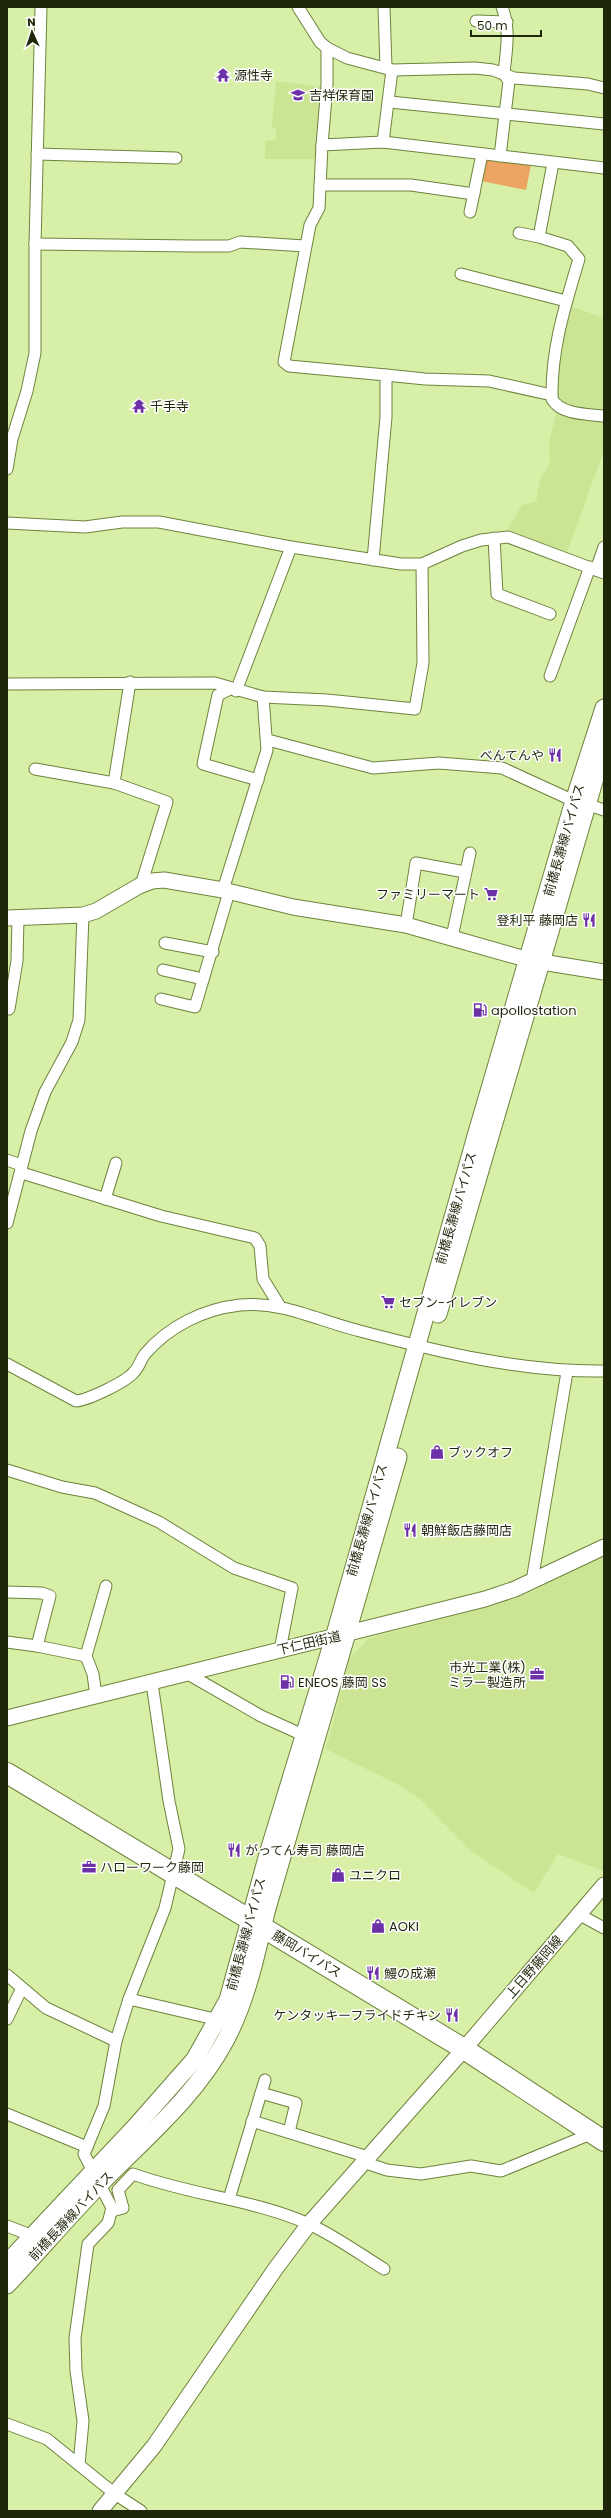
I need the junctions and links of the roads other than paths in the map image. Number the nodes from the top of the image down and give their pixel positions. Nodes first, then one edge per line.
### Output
1 (41, 7) edge
2 (298, 7) edge
3 (384, 7) edge
4 (502, 7) edge
5 (476, 21) dead end
6 (507, 22) junction
7 (327, 48) junction
8 (389, 69) junction
9 (504, 74) junction
10 (604, 88) edge
11 (390, 102) junction
12 (505, 113) junction
13 (604, 124) edge
14 (383, 142) junction
15 (322, 145) junction
16 (37, 154) junction
17 (482, 154) junction
18 (500, 156) junction
19 (176, 158) dead end
20 (553, 163) junction
21 (604, 168) edge
22 (320, 185) junction
23 (474, 194) junction
24 (470, 212) dead end
25 (519, 233) dead end
26 (539, 237) junction
27 (35, 244) junction
28 (305, 246) junction
29 (461, 274) dead end
30 (566, 301) junction
31 (386, 375) junction
32 (552, 394) junction
33 (604, 416) edge
34 (10, 439) edge
35 (7, 469) edge
36 (7, 523) edge
37 (494, 538) junction
38 (291, 547) junction
39 (604, 547) edge
40 (373, 560) junction
41 (422, 564) junction
42 (596, 570) edge
43 (550, 614) dead end
44 (550, 676) dead end
45 (130, 682) junction
46 (7, 684) edge
47 (233, 690) junction
48 (263, 698) junction
49 (604, 708) edge
50 (268, 740) junction
51 (604, 747) edge
52 (35, 769) dead end
53 (258, 780) junction
54 (114, 783) junction
55 (580, 803) junction
56 (604, 810) edge
57 (470, 853) dead end
58 (466, 872) junction
59 (142, 885) junction
60 (226, 891) junction
61 (83, 915) junction
62 (12, 918) edge
63 (406, 925) junction
64 (452, 937) junction
65 (165, 943) dead end
66 (212, 952) junction
67 (536, 962) junction
68 (163, 970) dead end
69 (604, 972) edge
70 (203, 979) junction
71 (161, 1000) dead end
72 (10, 1009) dead end
73 (7, 1160) edge
74 (116, 1163) dead end
75 (21, 1169) junction
76 (105, 1199) junction
77 (7, 1223) edge
78 (279, 1306) junction
79 (422, 1346) junction
80 (7, 1364) edge
81 (604, 1371) edge
82 (567, 1372) junction
83 (7, 1470) edge
84 (604, 1547) edge
85 (532, 1581) junction
86 (106, 1586) dead end
87 (7, 1592) edge
88 (341, 1636) junction
89 (7, 1642) edge
90 (37, 1646) junction
91 (280, 1650) junction
92 (86, 1656) junction
93 (188, 1674) junction
94 (152, 1683) junction
95 (96, 1696) junction
96 (7, 1718) edge
97 (304, 1735) junction
98 (7, 1773) edge
99 (174, 1876) junction
100 (604, 1884) edge
101 (580, 1915) junction
102 (256, 1923) junction
103 (604, 1928) edge
104 (7, 1975) edge
105 (22, 1988) junction
106 (129, 1999) junction
107 (7, 2018) edge
108 (219, 2020) junction
109 (116, 2041) junction
110 (464, 2049) junction
111 (265, 2080) dead end
112 (261, 2093) junction
113 (7, 2114) edge
114 (252, 2121) junction
115 (289, 2132) junction
116 (600, 2137) edge
117 (87, 2147) junction
118 (365, 2160) junction
119 (97, 2178) junction
120 (229, 2198) junction
121 (112, 2211) junction
122 (309, 2224) junction
123 (7, 2226) edge
124 (33, 2236) junction
125 (7, 2263) edge
126 (384, 2269) dead end
127 (7, 2285) edge
128 (7, 2424) edge
129 (79, 2465) junction
130 (115, 2494) junction
131 (100, 2511) edge
132 (141, 2511) edge

1 - 16 street
2 - 7 street
3 - 8 street
4 - 6 street
5 - 6 street
6 - 9 street
7 - 8 street
7 - 15 street
8 - 9 street
8 - 11 street
9 - 10 street
9 - 12 street
11 - 12 street
11 - 14 street
12 - 13 street
12 - 18 street
14 - 15 street
14 - 17 street
15 - 22 street
16 - 19 street
16 - 27 street
17 - 18 street
17 - 23 street
18 - 20 street
20 - 21 street
20 - 26 street
22 - 23 street
22 - 28 street
23 - 24 street
25 - 26 street
26 - 30 street
27 - 28 street
27 - 34 street
28 - 31 street
29 - 30 street
30 - 32 street
31 - 32 street
31 - 40 street
32 - 33 street
34 - 35 street
36 - 38 street
37 - 41 street
37 - 42 street
37 - 43 street
38 - 40 street
38 - 47 street
39 - 42 street
40 - 41 street
41 - 48 street
42 - 44 street
45 - 46 street
45 - 47 street
45 - 54 street
47 - 48 street
47 - 53 street
48 - 50 street
49 - 55 main road, 前橋長瀞線バイパス
50 - 53 street
50 - 55 street
51 - 55 main road, 前橋長瀞線バイパス
52 - 54 street
53 - 60 street
54 - 59 street
55 - 56 street
55 - 67 main road, 前橋長瀞線バイパス
57 - 58 street
58 - 63 street
58 - 64 street
59 - 60 street
59 - 61 street
60 - 63 street
60 - 66 street
61 - 62 street
61 - 75 street
62 - 72 street
63 - 64 street
64 - 67 street
65 - 66 street
66 - 70 street
67 - 69 street
67 - 79 main road, 前橋長瀞線バイパス
68 - 70 street
70 - 71 street
73 - 75 street
74 - 76 street
75 - 76 street
75 - 77 street
76 - 78 street
78 - 79 street
78 - 80 street
79 - 82 street
79 - 88 main road, 前橋長瀞線バイパス
81 - 82 street
82 - 85 street
83 - 91 street
84 - 85 street, 下仁田街道
85 - 88 street, 下仁田街道
86 - 92 street
87 - 90 street
88 - 91 street, 下仁田街道
88 - 97 main road, 前橋長瀞線バイパス
88 - 102 main road, 前橋長瀞線バイパス
89 - 90 street
90 - 92 street
91 - 93 street, 下仁田街道
92 - 95 street
93 - 94 street, 下仁田街道
93 - 97 street
94 - 95 street, 下仁田街道
94 - 99 street
95 - 96 street, 下仁田街道
97 - 102 main road, 前橋長瀞線バイパス
98 - 99 highway, 藤岡バイパス
99 - 102 highway, 藤岡バイパス
99 - 106 street
100 - 101 street, 上日野藤岡線
101 - 103 street
101 - 110 street, 上日野藤岡線
102 - 108 main road, 前橋長瀞線バイパス
102 - 110 highway, 藤岡バイパス
102 - 119 main road, 前橋長瀞線バイパス
104 - 105 street
105 - 107 street
105 - 109 street
106 - 108 street
106 - 109 street
108 - 119 main road, 前橋長瀞線バイパス
109 - 117 street
110 - 116 highway, 藤岡バイパス
110 - 118 street, 上日野藤岡線
111 - 112 street
112 - 114 street
112 - 115 street
113 - 117 street
114 - 115 street
114 - 120 street
115 - 118 street
116 - 118 street
117 - 119 street
118 - 122 street, 上日野藤岡線
119 - 121 street
119 - 124 main road, 前橋長瀞線バイパス
119 - 127 main road, 前橋長瀞線バイパス
120 - 121 street
120 - 122 street
121 - 129 street
122 - 126 street
122 - 130 street, 上日野藤岡線
123 - 124 street
124 - 125 main road, 前橋長瀞線バイパス
128 - 129 street
129 - 130 street
130 - 131 street, 上日野藤岡線
130 - 132 street

